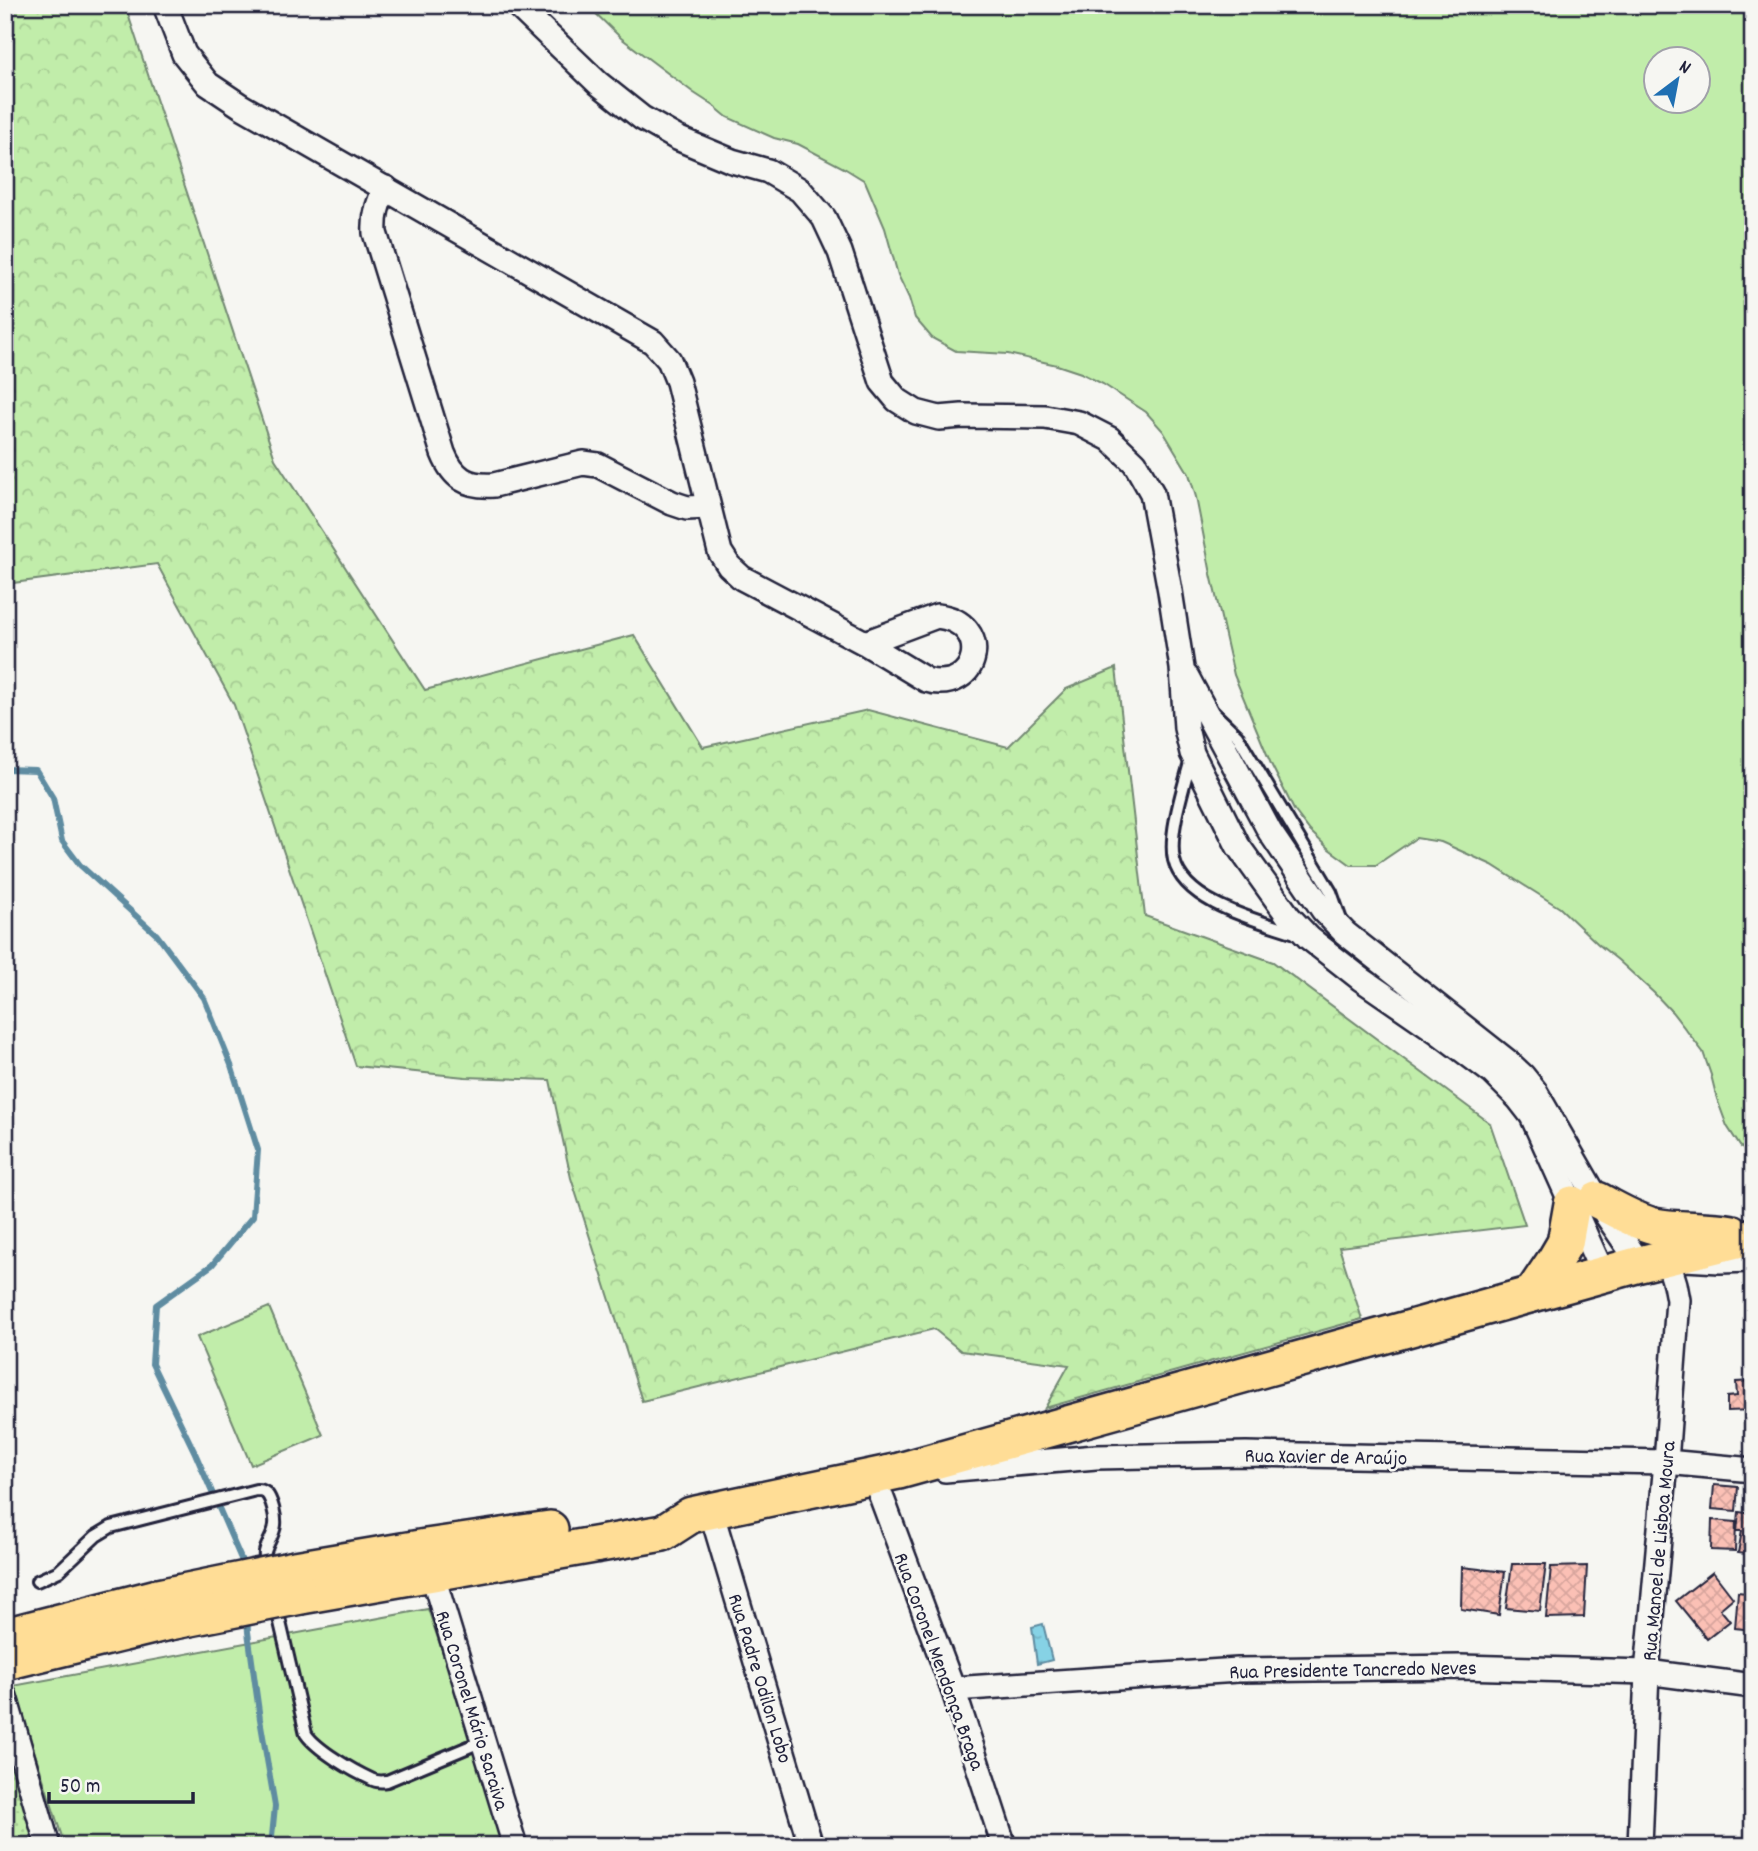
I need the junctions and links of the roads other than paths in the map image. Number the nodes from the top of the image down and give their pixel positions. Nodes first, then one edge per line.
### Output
1 (165, 5) edge
2 (517, 5) edge
3 (386, 188) junction
4 (708, 507) junction
5 (865, 643) dead end
6 (1182, 668) junction
7 (1192, 753) junction
8 (1309, 938) junction
9 (1585, 1202) junction
10 (1752, 1244) edge
11 (1653, 1261) junction
12 (1603, 1274) junction
13 (1532, 1294) junction
14 (1666, 1462) junction
15 (1753, 1471) edge
16 (886, 1474) junction
17 (701, 1513) junction
18 (432, 1573) junction
19 (37, 1581) dead end
20 (285, 1585) junction
21 (162, 1610) junction
22 (5, 1636) edge
23 (5, 1662) edge
24 (1647, 1672) junction
25 (1753, 1686) edge
26 (953, 1689) junction
27 (5, 1698) edge
28 (483, 1741) junction
29 (48, 1846) edge
30 (515, 1846) edge
31 (811, 1846) edge
32 (1004, 1846) edge
33 (1640, 1846) edge

1 - 3 street
2 - 6 street
3 - 4 street
3 - 4 street
4 - 5 street
6 - 7 street
6 - 9 street
7 - 8 street
7 - 8 lane
8 - 9 street
9 - 10 main road
9 - 11 street, Rua Manoel de Lisboa Moura
9 - 12 street
9 - 13 main road
10 - 11 main road
11 - 12 main road
11 - 14 street, Rua Manoel de Lisboa Moura
12 - 13 main road
13 - 16 main road
14 - 15 street, Rua Xavier de Araújo
14 - 16 street, Rua Xavier de Araújo
14 - 24 street, Rua Manoel de Lisboa Moura
16 - 17 main road
16 - 26 street, Rua Coronel Mendonça Braga
17 - 18 main road
17 - 20 main road
17 - 31 street, Rua Padre Odilon Lobo
18 - 20 main road
18 - 28 street, Rua Coronel Mário Saraiva
19 - 20 lane
20 - 21 main road, bridge
20 - 28 lane
21 - 22 main road
21 - 23 main road
24 - 25 street, Rua Presidente Tancredo Neves
24 - 26 street, Rua Presidente Tancredo Neves
24 - 33 street, Rua Manoel de Lisboa Moura
26 - 32 street, Rua Coronel Mendonça Braga
27 - 29 street
28 - 30 street, Rua Coronel Mário Saraiva

